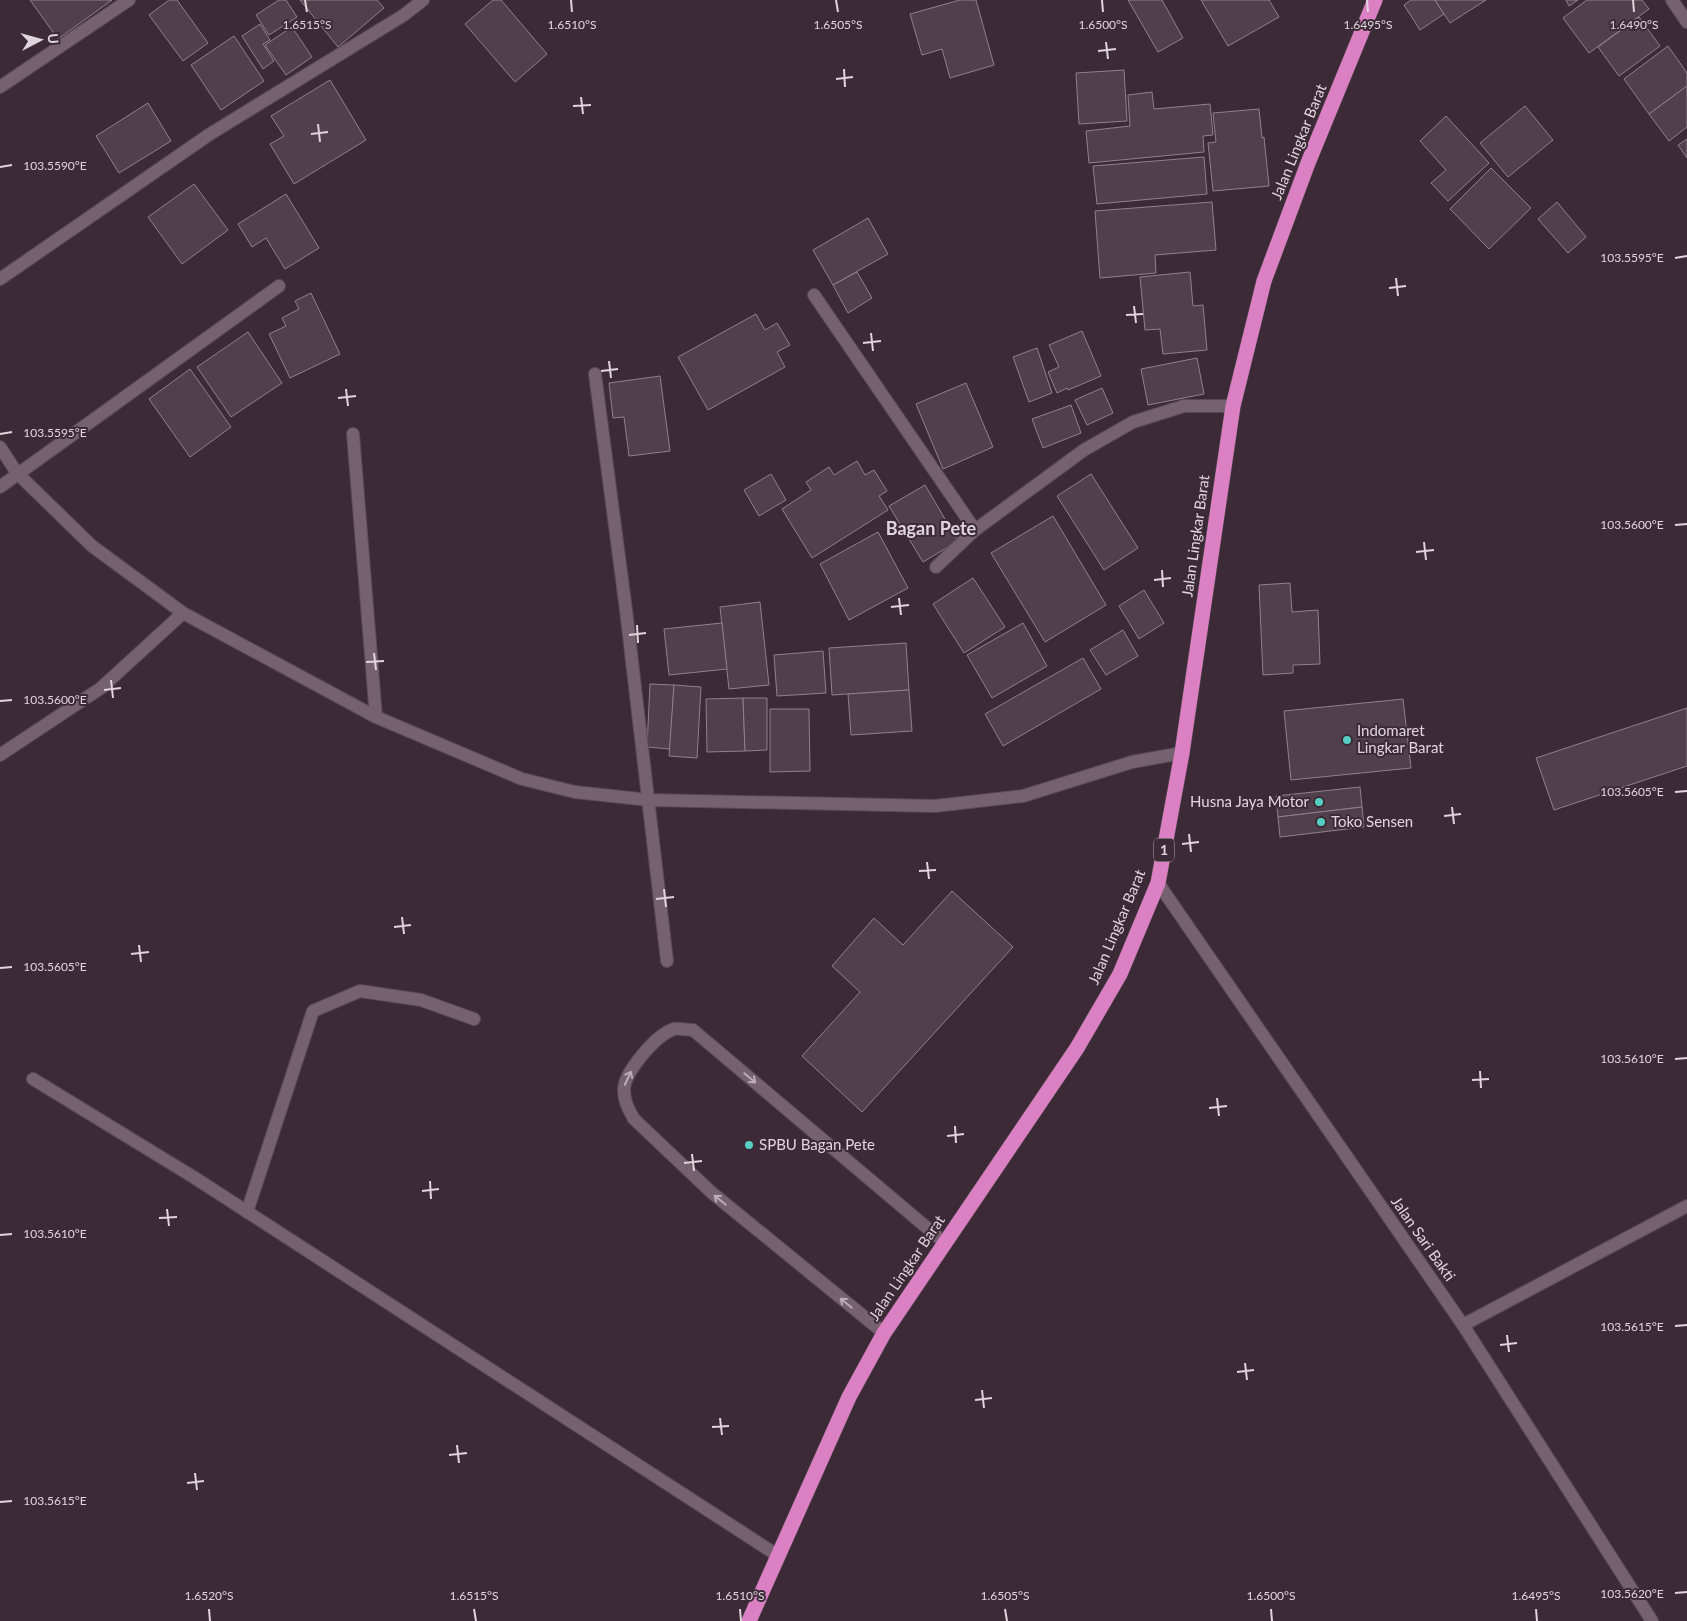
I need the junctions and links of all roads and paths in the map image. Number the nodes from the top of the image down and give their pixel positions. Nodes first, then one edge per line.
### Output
1 (128, 0) edge
2 (423, 0) edge
3 (1375, 0) edge
4 (1672, 0) edge
5 (1687, 22) edge
6 (0, 87) edge
7 (0, 279) edge
8 (279, 286) dead end
9 (814, 295) dead end
10 (595, 374) dead end
11 (1233, 406) junction
12 (353, 434) dead end
13 (0, 448) edge
14 (18, 473) junction
15 (0, 487) edge
16 (975, 530) junction
17 (936, 567) dead end
18 (183, 613) junction
19 (376, 718) junction
20 (1182, 753) junction
21 (0, 755) edge
22 (649, 800) junction
23 (1158, 883) junction
24 (667, 961) dead end
25 (474, 1019) dead end
26 (33, 1079) dead end
27 (1687, 1206) edge
28 (247, 1212) junction
29 (945, 1243) junction
30 (1463, 1326) junction
31 (884, 1334) junction
32 (777, 1555) junction
33 (749, 1621) edge
34 (1652, 1621) edge

1 - 6 street
2 - 7 street
3 - 11 highway, Jalan Lingkar Barat / 1
4 - 5 street
8 - 14 street
9 - 16 street
10 - 22 street
11 - 16 street
11 - 20 highway, Jalan Lingkar Barat / 1
12 - 19 street
13 - 14 street
14 - 15 street
14 - 18 street
16 - 17 street
18 - 19 street
18 - 21 street
19 - 22 street
20 - 22 street
20 - 23 highway, Jalan Lingkar Barat / 1
22 - 24 street
23 - 29 highway, Jalan Lingkar Barat / 1
23 - 30 street, Jalan Sari Bakti
25 - 28 street
26 - 28 street
27 - 30 street
28 - 32 street
29 - 31 highway, Jalan Lingkar Barat / 1
31 -> 29 street
30 - 34 street, Jalan Sari Bakti
31 - 32 highway, Jalan Lingkar Barat / 1
32 - 33 highway, Jalan Lingkar Barat / 1

